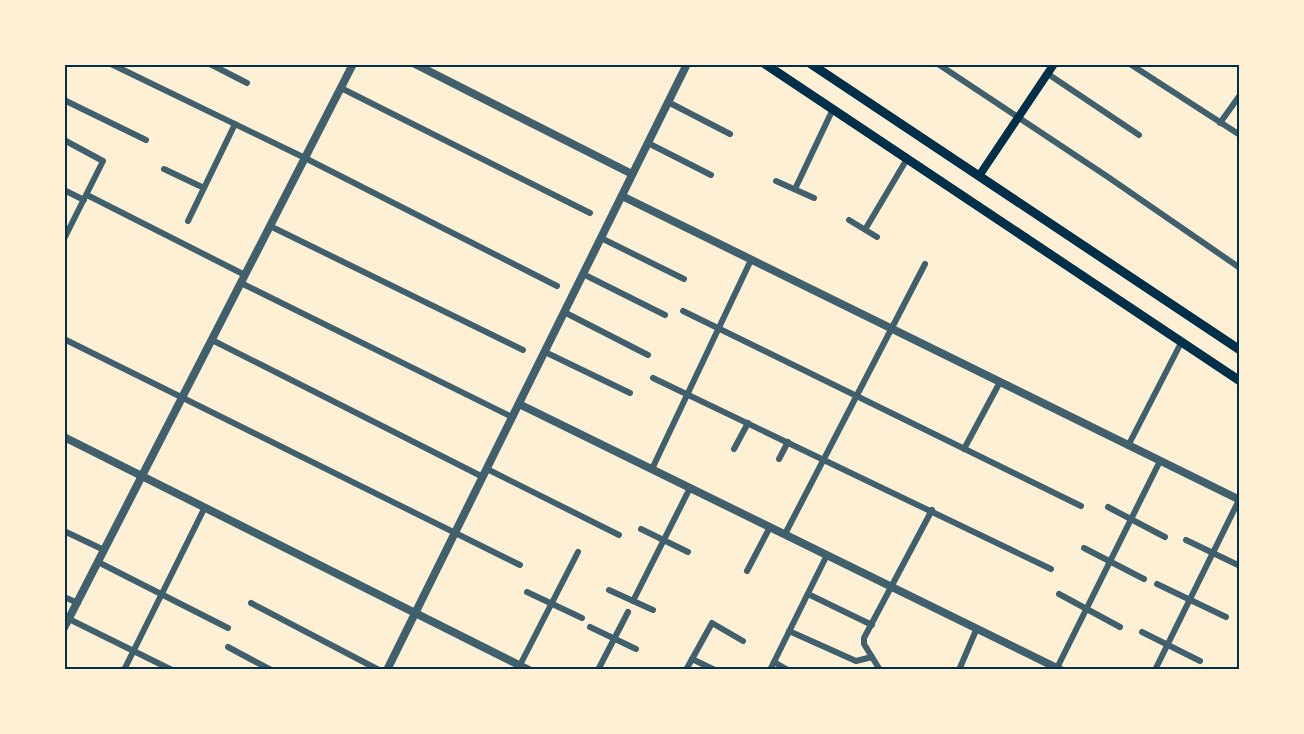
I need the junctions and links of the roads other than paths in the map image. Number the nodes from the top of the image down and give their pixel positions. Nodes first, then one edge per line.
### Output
1 (111, 64) edge
2 (210, 64) edge
3 (228, 64) edge
4 (353, 64) edge
5 (416, 64) edge
6 (687, 64) edge
7 (765, 64) edge
8 (811, 64) edge
9 (938, 64) edge
10 (1130, 64) edge
11 (1051, 67) edge
12 (225, 72) junction
13 (248, 83) dead end
14 (340, 88) junction
15 (1239, 95) edge
16 (64, 100) edge
17 (668, 102) junction
18 (832, 110) junction
19 (1018, 118) junction
20 (1220, 123) junction
21 (235, 124) junction
22 (730, 134) dead end
23 (1139, 135) dead end
24 (1239, 135) edge
25 (64, 140) edge
26 (146, 140) dead end
27 (648, 143) junction
28 (305, 158) junction
29 (907, 159) junction
30 (164, 169) dead end
31 (632, 174) junction
32 (711, 175) dead end
33 (979, 176) junction
34 (776, 181) dead end
35 (204, 189) junction
36 (795, 189) junction
37 (64, 190) edge
38 (622, 196) junction
39 (85, 197) junction
40 (814, 198) dead end
41 (590, 213) dead end
42 (849, 220) dead end
43 (188, 221) dead end
44 (270, 226) junction
45 (866, 228) junction
46 (877, 237) dead end
47 (601, 238) junction
48 (64, 239) edge
49 (751, 260) junction
50 (925, 264) dead end
51 (1239, 268) edge
52 (583, 274) junction
53 (243, 279) junction
54 (684, 279) dead end
55 (557, 286) dead end
56 (683, 311) dead end
57 (564, 312) junction
58 (665, 315) dead end
59 (718, 328) junction
60 (893, 330) junction
61 (64, 339) edge
62 (212, 340) junction
63 (1182, 341) junction
64 (523, 350) dead end
65 (1239, 350) edge
66 (545, 352) junction
67 (648, 355) dead end
68 (653, 378) dead end
69 (1239, 381) edge
70 (1000, 382) junction
71 (630, 393) dead end
72 (687, 394) junction
73 (183, 397) junction
74 (857, 398) junction
75 (519, 404) junction
76 (512, 417) junction
77 (748, 423) junction
78 (64, 437) edge
79 (788, 442) junction
80 (1128, 446) junction
81 (734, 449) dead end
82 (964, 449) junction
83 (779, 459) dead end
84 (825, 459) junction
85 (1160, 461) junction
86 (487, 469) junction
87 (652, 469) junction
88 (142, 476) junction
89 (483, 477) junction
90 (690, 488) junction
91 (1239, 500) edge
92 (1082, 506) dead end
93 (204, 507) junction
94 (1108, 507) dead end
95 (932, 510) junction
96 (1131, 520) junction
97 (770, 527) junction
98 (641, 529) dead end
99 (64, 531) edge
100 (455, 533) junction
101 (785, 534) junction
102 (620, 535) dead end
103 (1165, 537) dead end
104 (664, 540) junction
105 (1186, 540) dead end
106 (1084, 548) dead end
107 (104, 550) junction
108 (578, 552) dead end
109 (688, 552) dead end
110 (1213, 553) junction
111 (827, 555) junction
112 (1111, 561) junction
113 (98, 562) junction
114 (520, 565) dead end
115 (1239, 566) edge
116 (1051, 569) dead end
117 (747, 571) dead end
118 (1144, 579) dead end
119 (1157, 584) dead end
120 (891, 586) junction
121 (609, 590) dead end
122 (527, 592) dead end
123 (161, 594) junction
124 (808, 594) junction
125 (1059, 594) dead end
126 (64, 597) edge
127 (1189, 600) junction
128 (633, 601) junction
129 (78, 603) junction
130 (251, 603) dead end
131 (551, 603) junction
132 (1087, 608) junction
133 (653, 610) dead end
134 (628, 612) dead end
135 (415, 614) junction
136 (1226, 617) dead end
137 (582, 618) dead end
138 (69, 620) junction
139 (872, 625) junction
140 (591, 627) dead end
141 (1120, 627) dead end
142 (64, 628) edge
143 (228, 628) dead end
144 (977, 628) junction
145 (789, 631) junction
146 (1142, 632) dead end
147 (614, 639) junction
148 (743, 641) dead end
149 (1167, 644) junction
150 (228, 647) dead end
151 (636, 649) dead end
152 (133, 651) junction
153 (872, 657) junction
154 (692, 659) junction
155 (1200, 661) dead end
156 (774, 662) junction
157 (520, 665) junction
158 (124, 669) edge
159 (172, 669) edge
160 (271, 669) edge
161 (379, 669) edge
162 (387, 669) edge
163 (529, 669) edge
164 (598, 669) edge
165 (686, 669) edge
166 (715, 669) edge
167 (770, 669) edge
168 (788, 669) edge
169 (880, 669) edge
170 (959, 669) edge
171 (1058, 669) edge
172 (1155, 669) edge

1 - 21 street
2 - 12 street
3 - 12 street
4 - 14 street
5 - 31 street
6 - 17 street
7 - 18 main road
8 - 33 main road
9 - 19 street
10 - 20 street
11 - 19 main road
11 - 23 street
12 - 13 street
14 - 28 street
14 - 41 street
15 - 20 street
16 - 26 street
17 - 22 street
17 - 27 street
18 - 29 main road
18 - 36 street
19 - 33 main road
19 - 51 street
20 - 24 street
21 - 28 street
21 - 35 street
25 - 39 street
27 - 31 street
27 - 32 street
28 - 44 street
28 - 55 street
29 - 45 street
29 - 63 main road
30 - 35 street
31 - 38 street
33 - 65 main road
34 - 36 street
35 - 43 street
36 - 40 street
37 - 39 street
38 - 47 street
38 - 49 street
39 - 48 street
39 - 53 street
42 - 45 street
44 - 53 street
44 - 64 street
45 - 46 street
47 - 52 street
47 - 54 street
49 - 59 street
49 - 60 street
50 - 60 street
52 - 57 street
52 - 58 street
53 - 62 street
53 - 76 street
56 - 59 street
57 - 66 street
57 - 67 street
59 - 72 street
59 - 74 street
60 - 70 street
60 - 74 street
61 - 73 street
62 - 73 street
62 - 89 street
63 - 69 main road
63 - 80 street
66 - 71 street
66 - 75 street
68 - 72 street
70 - 80 street
70 - 82 street
72 - 77 street
72 - 87 street
73 - 88 street
73 - 100 street
74 - 82 street
74 - 84 street
75 - 76 street
75 - 87 street
76 - 86 street
77 - 79 street
77 - 81 street
78 - 88 street
79 - 83 street
79 - 84 street
80 - 85 street
82 - 92 street
84 - 95 street
84 - 101 street
85 - 91 street
85 - 96 street
86 - 89 street
86 - 102 street
87 - 90 street
88 - 93 street
88 - 107 street
89 - 100 street
90 - 97 street
90 - 104 street
91 - 110 street
93 - 123 street
93 - 135 street
94 - 96 street
95 - 116 street
95 - 120 street
96 - 103 street
96 - 112 street
97 - 101 street
97 - 117 street
98 - 104 street
99 - 107 street
100 - 114 street
100 - 135 street
101 - 111 street
104 - 109 street
104 - 128 street
105 - 110 street
106 - 112 street
107 - 113 street
108 - 131 street
110 - 115 street
110 - 127 street
111 - 120 street
111 - 124 street
112 - 118 street
112 - 132 street
113 - 123 street
113 - 129 street
119 - 127 street
120 - 139 street
120 - 144 street
121 - 128 street
122 - 131 street
123 - 143 street
123 - 152 street
124 - 139 street
124 - 145 street
125 - 132 street
126 - 129 street
127 - 136 street
127 - 149 street
128 - 133 street
129 - 138 street
130 - 161 street
131 - 137 street
131 - 157 street
132 - 141 street
132 - 171 street
134 - 147 street
135 - 157 street
135 - 162 street
138 - 142 street
138 - 152 street
139 - 153 street
140 - 147 street
144 - 170 street
144 - 171 street
145 - 153 street
145 - 156 street
146 - 149 street
147 - 151 street
147 - 164 street
148 - 154 street
149 - 155 street
149 - 172 street
150 - 160 street
152 - 158 street
152 - 159 street
153 - 169 street
154 - 165 street
154 - 166 street
156 - 167 street
156 - 168 street
157 - 163 street

